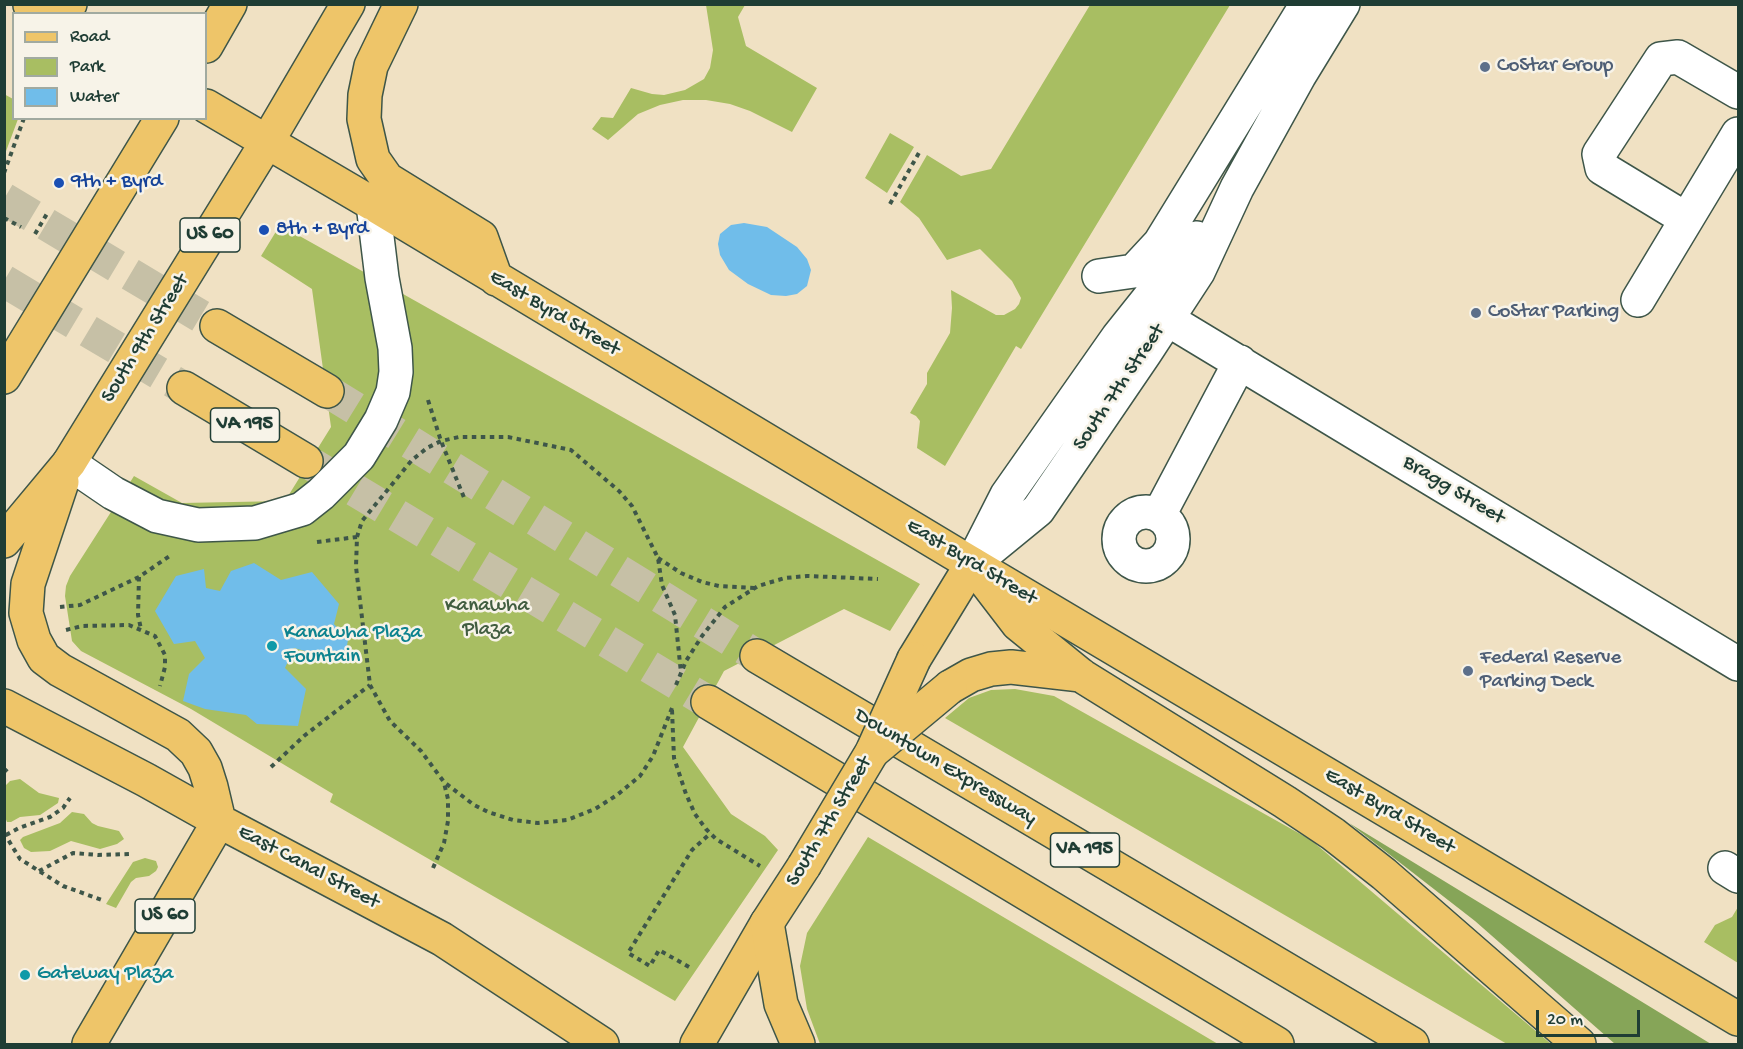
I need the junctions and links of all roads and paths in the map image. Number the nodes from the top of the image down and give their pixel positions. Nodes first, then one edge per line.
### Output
1 (70, 4) edge
2 (230, 4) edge
3 (348, 4) edge
4 (401, 4) edge
5 (1307, 4) edge
6 (1343, 4) edge
7 (30, 5) edge
8 (207, 44) edge
9 (1738, 92) edge
10 (207, 107) edge
11 (23, 120) edge
12 (161, 120) edge
13 (1738, 134) edge
14 (267, 142) junction
15 (920, 151) dead end
16 (4, 173) edge
17 (1237, 188) junction
18 (373, 204) junction
19 (890, 204) dead end
20 (48, 212) dead end
21 (4, 218) edge
22 (1686, 219) junction
23 (21, 227) dead end
24 (34, 234) dead end
25 (1100, 276) dead end
26 (496, 279) junction
27 (1638, 300) dead end
28 (1167, 319) junction
29 (217, 326) tunnel mouth
30 (1240, 362) junction
31 (4, 376) edge
32 (184, 388) tunnel mouth
33 (327, 391) tunnel mouth
34 (441, 441) junction
35 (306, 461) tunnel mouth
36 (69, 463) junction
37 (465, 500) dead end
38 (1158, 514) dead end
39 (4, 541) edge
40 (174, 553) dead end
41 (657, 558) junction
42 (972, 564) junction
43 (139, 577) junction
44 (755, 588) dead end
45 (58, 607) dead end
46 (141, 630) junction
47 (62, 631) dead end
48 (757, 656) tunnel mouth
49 (1738, 664) edge
50 (681, 673) dead end
51 (1082, 676) junction
52 (370, 685) junction
53 (158, 696) dead end
54 (708, 702) tunnel mouth
55 (4, 706) edge
56 (672, 708) dead end
57 (872, 752) junction
58 (10, 766) dead end
59 (271, 767) dead end
60 (4, 772) edge
61 (444, 782) junction
62 (70, 798) dead end
63 (219, 821) junction
64 (711, 833) dead end
65 (5, 834) edge
66 (129, 854) dead end
67 (434, 868) dead end
68 (39, 871) junction
69 (102, 900) dead end
70 (767, 923) junction
71 (688, 967) dead end
72 (1738, 1018) edge
73 (89, 1044) edge
74 (602, 1044) edge
75 (697, 1044) edge
76 (798, 1044) edge
77 (1277, 1044) edge
78 (1412, 1044) edge
79 (1578, 1044) edge

1 - 7 main road
2 - 8 main road
3 - 14 main road, South 9th Street / US 60
4 - 26 main road
5 - 25 street
6 - 17 street, South 7th Street
9 - 22 street
10 - 14 main road, East Byrd Street
11 - 16 path
12 - 31 main road
13 - 22 street
14 - 18 main road, East Byrd Street
14 - 36 main road, South 9th Street / US 60
15 - 19 path
17 - 28 street, South 7th Street
17 - 42 street, South 7th Street
18 - 26 main road, East Byrd Street
18 - 36 street
20 - 24 path
21 - 23 path
22 - 27 street
26 - 42 main road, East Byrd Street
28 - 30 street, Bragg Street
28 - 42 street, South 7th Street
29 - 33 main road
30 - 38 street
30 - 49 street, Bragg Street
32 - 35 main road, VA 195
34 - 37 path
34 - 41 path
34 - 52 path
36 - 39 main road, South 9th Street
36 - 63 main road, US 60
40 - 43 path
41 - 44 path
41 - 50 path
42 - 51 main road
42 - 57 main road, South 7th Street, bridge
42 - 72 main road, East Byrd Street
43 - 45 path
43 - 46 path
46 - 47 path
46 - 53 path
48 - 78 main road, Downtown Expressway / VA 195
51 - 57 main road, bridge
51 - 79 main road
52 - 59 path
52 - 61 path
54 - 77 main road
55 - 63 main road, East Canal Street
56 - 61 path
57 - 70 main road, South 7th Street, bridge
58 - 60 path
61 - 67 path
62 - 65 path
63 - 73 main road, US 60
63 - 74 main road, East Canal Street
64 - 71 path
65 - 68 path
66 - 68 path
68 - 69 path
70 - 75 main road, South 7th Street
70 - 76 main road

